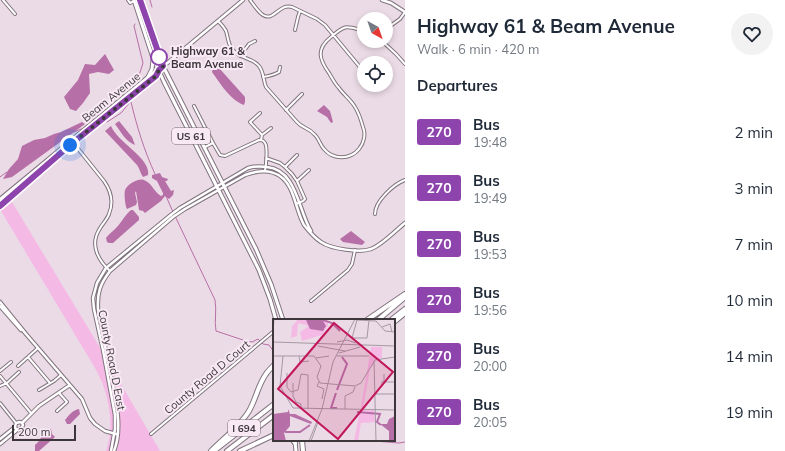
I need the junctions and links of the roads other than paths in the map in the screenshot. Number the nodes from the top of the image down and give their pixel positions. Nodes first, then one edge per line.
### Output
1 (3, 0) edge
2 (128, 0) edge
3 (140, 0) edge
4 (243, 0) edge
5 (250, 0) edge
6 (382, 0) edge
7 (134, 1) edge
8 (300, 11) junction
9 (405, 12) edge
10 (15, 14) dead end
11 (218, 21) junction
12 (393, 24) edge
13 (357, 29) edge
14 (295, 30) dead end
15 (333, 35) junction
16 (255, 41) dead end
17 (390, 48) edge
18 (240, 56) junction
19 (153, 58) junction
20 (357, 64) edge
21 (405, 64) edge
22 (163, 66) junction
23 (280, 67) dead end
24 (159, 70) junction
25 (148, 77) junction
26 (264, 77) junction
27 (302, 94) dead end
28 (194, 106) dead end
29 (286, 110) junction
30 (260, 113) dead end
31 (271, 128) dead end
32 (262, 135) junction
33 (71, 140) junction
34 (262, 140) junction
35 (73, 143) junction
36 (213, 143) junction
37 (204, 147) junction
38 (297, 155) dead end
39 (266, 158) junction
40 (266, 167) junction
41 (285, 167) junction
42 (309, 170) dead end
43 (265, 171) junction
44 (405, 180) edge
45 (297, 181) junction
46 (222, 183) junction
47 (217, 186) junction
48 (224, 187) junction
49 (219, 190) junction
50 (0, 199) edge
51 (298, 203) junction
52 (0, 206) edge
53 (375, 214) dead end
54 (405, 223) edge
55 (355, 250) junction
56 (106, 268) junction
57 (110, 271) junction
58 (405, 294) edge
59 (405, 297) edge
60 (311, 301) dead end
61 (0, 302) edge
62 (0, 306) edge
63 (405, 309) edge
64 (405, 313) edge
65 (276, 319) edge
66 (282, 319) edge
67 (368, 319) edge
68 (379, 319) edge
69 (392, 319) edge
70 (395, 321) edge
71 (273, 332) edge
72 (26, 334) junction
73 (38, 348) junction
74 (28, 357) junction
75 (11, 362) dead end
76 (18, 366) dead end
77 (273, 366) edge
78 (273, 369) edge
79 (0, 371) edge
80 (19, 372) dead end
81 (266, 374) junction
82 (61, 375) junction
83 (0, 376) edge
84 (6, 383) junction
85 (50, 383) junction
86 (70, 385) junction
87 (0, 386) edge
88 (39, 390) dead end
89 (59, 393) junction
90 (0, 403) edge
91 (273, 405) edge
92 (57, 411) dead end
93 (31, 413) junction
94 (273, 416) edge
95 (16, 423) junction
96 (22, 423) junction
97 (16, 428) junction
98 (116, 434) junction
99 (151, 434) dead end
100 (273, 435) edge
101 (0, 439) edge
102 (294, 441) edge
103 (302, 441) edge
104 (0, 444) edge
105 (111, 451) edge
106 (114, 451) edge
107 (211, 451) edge
108 (214, 451) edge
109 (227, 451) edge
110 (240, 451) edge
111 (296, 451) edge
112 (303, 451) edge

1 - 10 street
2 - 7 street
3 - 22 main road, US 61
4 - 11 street, Beam Avenue
5 - 8 street
6 - 9 street
7 - 19 main road, US 61
8 - 14 street
8 - 15 street
9 - 12 street
11 - 18 street
11 - 22 street, Beam Avenue
13 - 15 street
15 - 20 street
15 - 29 street
16 - 18 street
17 - 21 street
18 - 26 street
19 - 24 main road, US 61
19 - 25 main road
22 - 24 street, Beam Avenue
22 - 37 main road, US 61
23 - 26 street
24 - 25 street, Beam Avenue
24 - 35 street, Beam Avenue
24 - 47 main road, US 61
25 - 33 street, Beam Avenue
26 - 29 street
27 - 29 street
28 - 36 street
30 - 32 street
31 - 32 street
32 - 34 street
33 - 35 street
33 - 50 street, Beam Avenue
34 - 36 street
34 - 39 street
35 - 52 street, Beam Avenue
35 - 56 street
36 - 37 street
37 - 46 main road, US 61
38 - 41 street
39 - 40 street
39 - 41 street
40 - 43 street
40 - 46 street, County Road D East
40 - 51 street, County Road D East
41 - 45 street
42 - 45 street
43 - 48 street, County Road D East
43 - 51 street, County Road D East
44 - 53 street
45 - 51 street
46 - 47 street, County Road D East
46 - 48 main road, US 61
47 - 49 main road, US 61
47 - 56 street, County Road D East
48 - 49 street, County Road D East
48 - 66 main road, US 61
49 - 57 street, County Road D East
49 - 65 main road, US 61
51 - 55 street, County Road D East
54 - 55 street
55 - 60 street
56 - 57 street
56 - 98 street, County Road D East
57 - 98 street, County Road D East
58 - 67 highway
59 - 68 highway
61 - 72 street
62 - 72 street
63 - 69 highway
64 - 70 highway
71 - 99 street, County Road D Court
72 - 73 street
73 - 74 street
73 - 82 street
74 - 76 street
74 - 85 street
75 - 79 street
77 - 81 highway
78 - 81 highway
80 - 84 street
81 - 107 highway
82 - 85 street
82 - 86 street
83 - 84 street
84 - 87 street
84 - 93 street
85 - 88 street
86 - 89 street
86 - 98 street
89 - 92 street
89 - 93 street
90 - 95 street
91 - 108 highway, I 694
93 - 96 street
94 - 109 highway, I 694
95 - 96 street
95 - 97 street
96 - 97 street
97 - 101 street
97 - 104 street
98 - 105 street, County Road D East
98 - 106 street, County Road D East
100 - 110 highway
102 - 111 main road
103 - 112 highway

